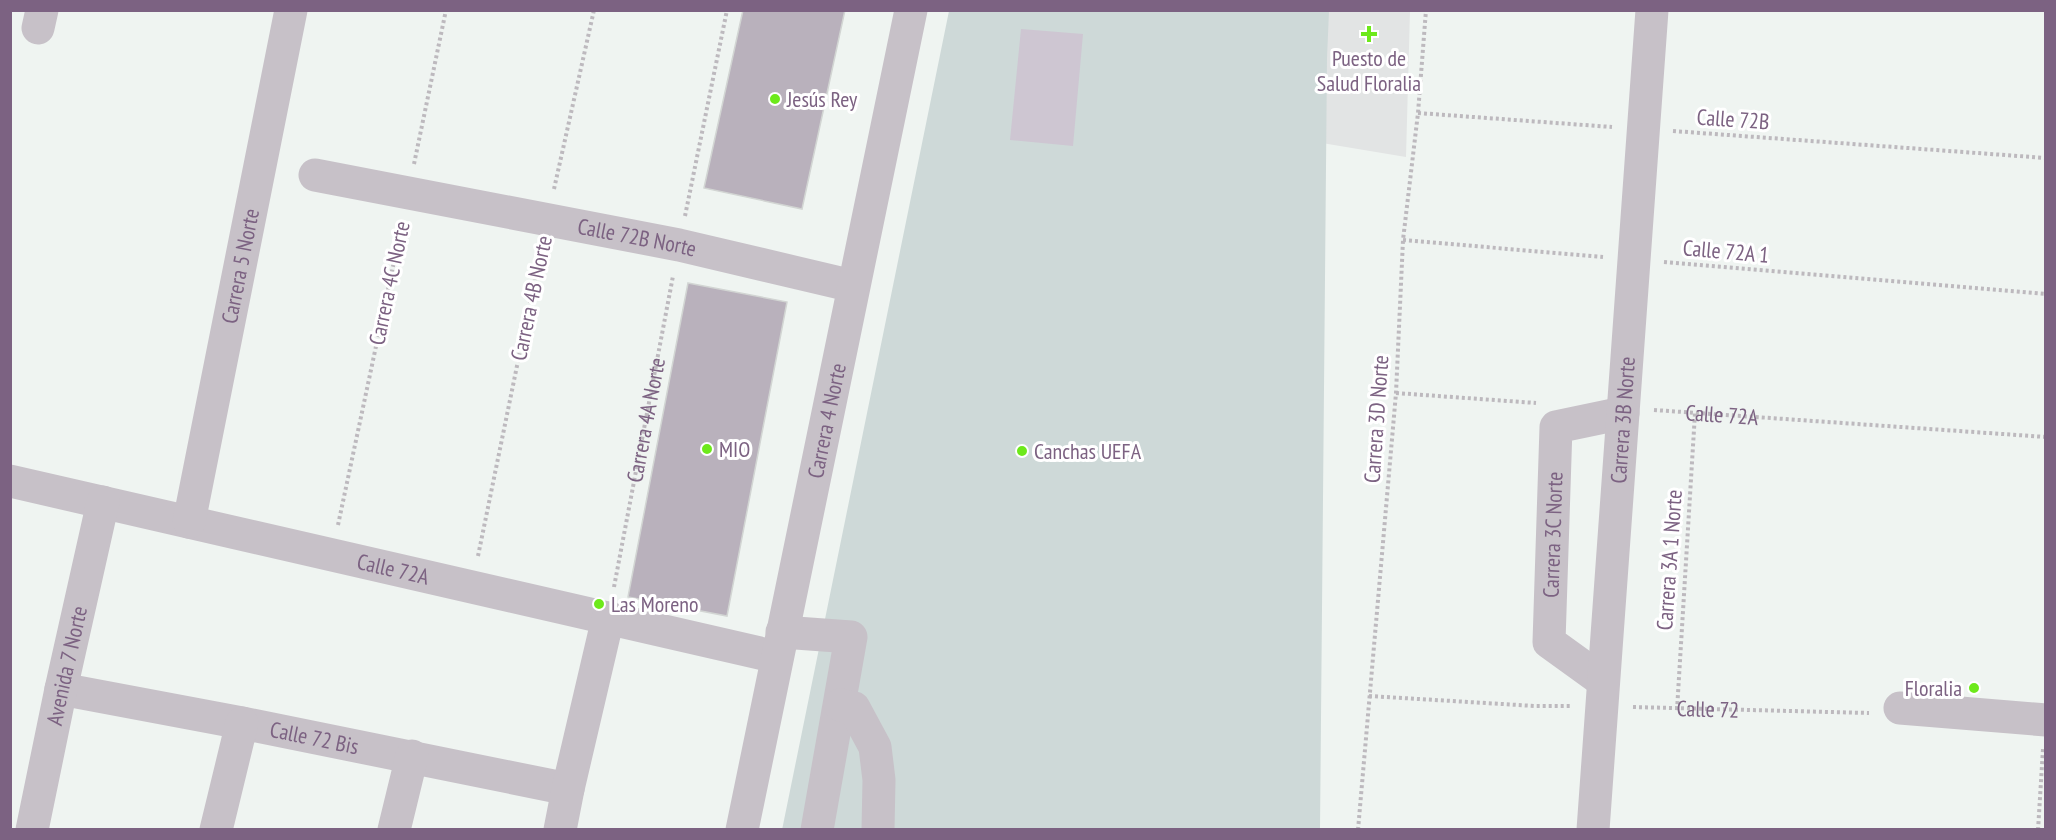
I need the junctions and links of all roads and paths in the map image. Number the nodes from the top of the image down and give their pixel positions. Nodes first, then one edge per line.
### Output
1 (291, 10) edge
2 (446, 10) edge
3 (594, 10) edge
4 (727, 10) edge
5 (911, 10) edge
6 (1426, 10) edge
7 (1652, 10) edge
8 (1418, 113) junction
9 (1644, 129) junction
10 (2046, 158) edge
11 (315, 175) dead end
12 (408, 193) junction
13 (547, 220) junction
14 (1403, 240) junction
15 (679, 245) junction
16 (1634, 260) junction
17 (853, 286) junction
18 (2046, 294) edge
19 (1396, 393) junction
20 (1545, 404) dead end
21 (1623, 411) junction
22 (1695, 413) junction
23 (2046, 437) edge
24 (10, 481) edge
25 (103, 502) junction
26 (189, 522) junction
27 (332, 555) junction
28 (471, 586) junction
29 (608, 618) junction
30 (779, 645) junction
31 (61, 689) junction
32 (1603, 693) junction
33 (1369, 696) junction
34 (840, 705) junction
35 (1900, 708) joint
36 (1677, 710) junction
37 (2045, 720) edge
38 (242, 723) junction
39 (412, 756) junction
40 (568, 789) junction
41 (10, 826) edge
42 (16, 830) edge
43 (32, 830) edge
44 (216, 830) edge
45 (394, 830) edge
46 (560, 830) edge
47 (742, 830) edge
48 (818, 830) edge
49 (878, 830) edge
50 (1358, 830) edge
51 (1593, 830) edge
52 (2038, 830) edge

1 - 26 street, Carrera 5 Norte
2 - 12 path, Carrera 4C Norte
3 - 13 path, Carrera 4B Norte
4 - 15 path, Carrera 4A Norte
5 - 17 street, Carrera 4 Norte
6 - 8 path, Carrera 3D Norte
7 - 9 street, Carrera 3B Norte
8 - 9 path, Calle 72B
8 - 14 path, Carrera 3D Norte
9 - 10 path, Calle 72B
9 - 16 street, Carrera 3B Norte
11 - 12 street, Calle 72B Norte
12 - 13 street, Calle 72B Norte
12 - 27 path, Carrera 4C Norte
13 - 15 street, Calle 72B Norte
13 - 28 path, Carrera 4B Norte
14 - 16 path, Calle 72A 1
14 - 19 path, Carrera 3D Norte
15 - 17 street, Calle 72B Norte
15 - 29 path, Carrera 4A Norte
16 - 18 path, Calle 72A 1
16 - 21 street, Carrera 3B Norte
17 - 30 street, Carrera 4 Norte
19 - 20 path
19 - 33 path, Carrera 3D Norte
21 - 22 path, Calle 72A
21 - 32 street, Carrera 3B Norte
21 - 32 street, Carrera 3C Norte
22 - 23 path, Calle 72A
22 - 36 path, Carrera 3A 1 Norte
24 - 25 street, Calle 72A
25 - 26 street, Calle 72A
25 - 31 street, Avenida 7 Norte
26 - 27 street, Calle 72A
27 - 28 street, Calle 72A
28 - 29 street, Calle 72A
29 - 30 street, Calle 72A
29 - 40 street
30 - 34 street, Calle 72A
30 - 47 street, Carrera 4 Norte
31 - 38 street, Calle 72 Bis
31 - 43 street, Avenida 7 Norte
32 - 33 path, Calle 72
32 - 36 path, Calle 72
32 - 51 street, Carrera 3B Norte
33 - 50 path, Carrera 3D Norte
34 - 48 street
34 - 49 street
35 - 36 path, Calle 72
35 - 37 street
37 - 52 path
38 - 39 street, Calle 72 Bis
38 - 44 street
39 - 40 street, Calle 72 Bis
39 - 45 street
40 - 46 street
41 - 42 street

